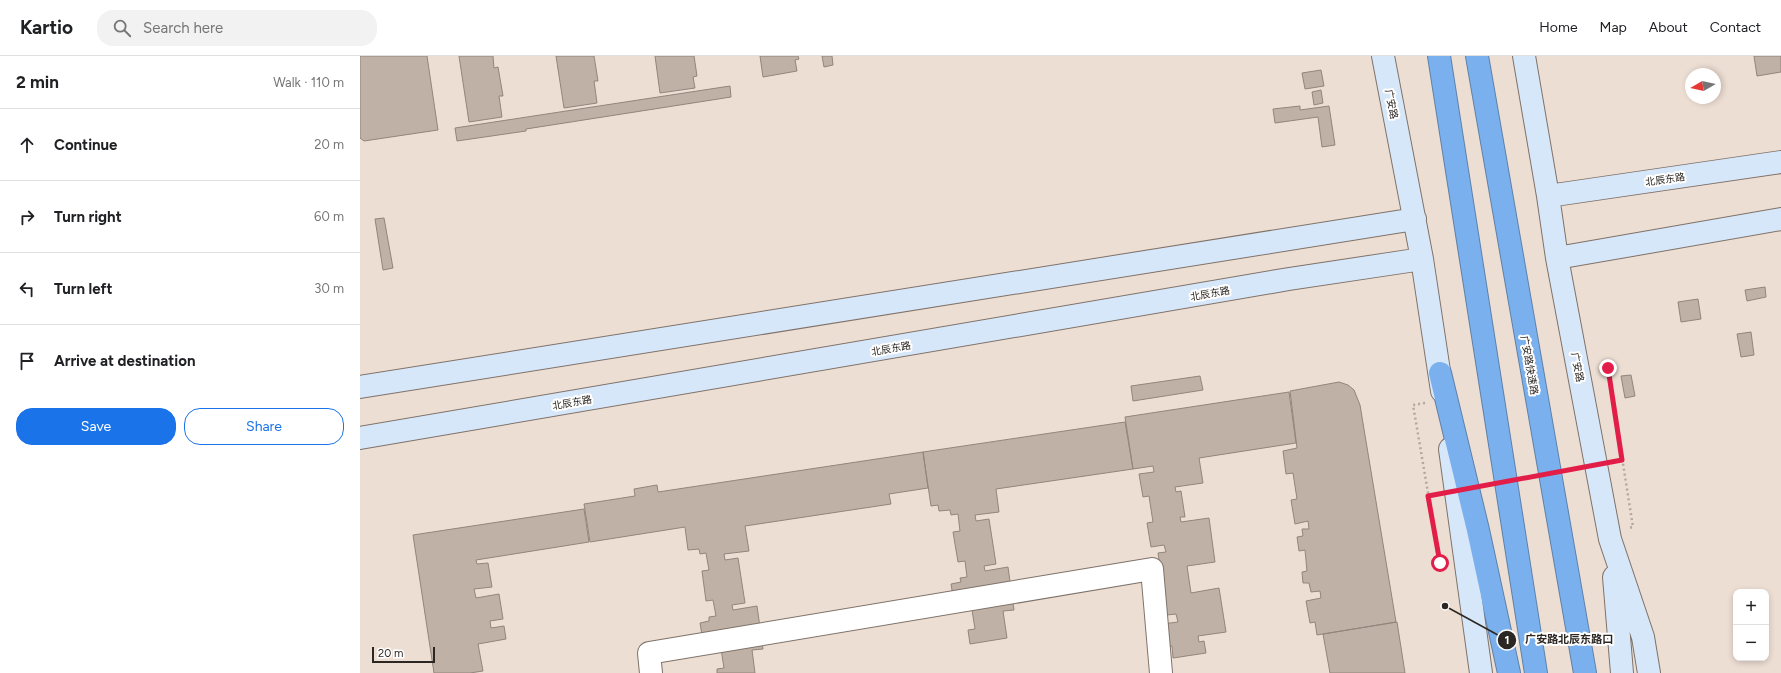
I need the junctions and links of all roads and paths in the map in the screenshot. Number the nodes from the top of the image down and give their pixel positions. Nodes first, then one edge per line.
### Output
1 (1383, 56) edge
2 (1439, 56) edge
3 (1477, 56) edge
4 (1524, 56) edge
5 (1781, 162) edge
6 (1548, 196) junction
7 (1415, 219) junction
8 (1781, 219) edge
9 (1422, 258) junction
10 (1557, 258) junction
11 (1608, 368) dead end
12 (1440, 373) junction
13 (360, 387) edge
14 (1413, 405) dead end
15 (360, 438) edge
16 (1622, 460) junction
17 (1428, 496) junction
18 (1633, 527) dead end
19 (1610, 539) junction
20 (1440, 563) dead end
21 (651, 673) edge
22 (1161, 673) edge
23 (1481, 673) edge
24 (1509, 673) edge
25 (1536, 673) edge
26 (1585, 673) edge
27 (1622, 673) edge
28 (1649, 673) edge

1 - 7 street, 广安路
2 - 25 highway
3 - 26 highway, 广安路快速路
4 - 6 street, 广安路
5 - 6 street, 北辰东路
6 - 10 street, 广安路
7 - 9 street, 广安路
7 - 13 street
8 - 10 street
9 - 12 street, 广安路
9 - 15 street, 北辰东路
10 - 19 street, 广安路
11 - 16 path
12 - 23 street, 广安路
12 - 24 highway
14 - 17 path
16 - 17 path, bridge
16 - 18 path
17 - 20 path
19 - 27 street
19 - 28 street, 广安路
21 - 22 street

